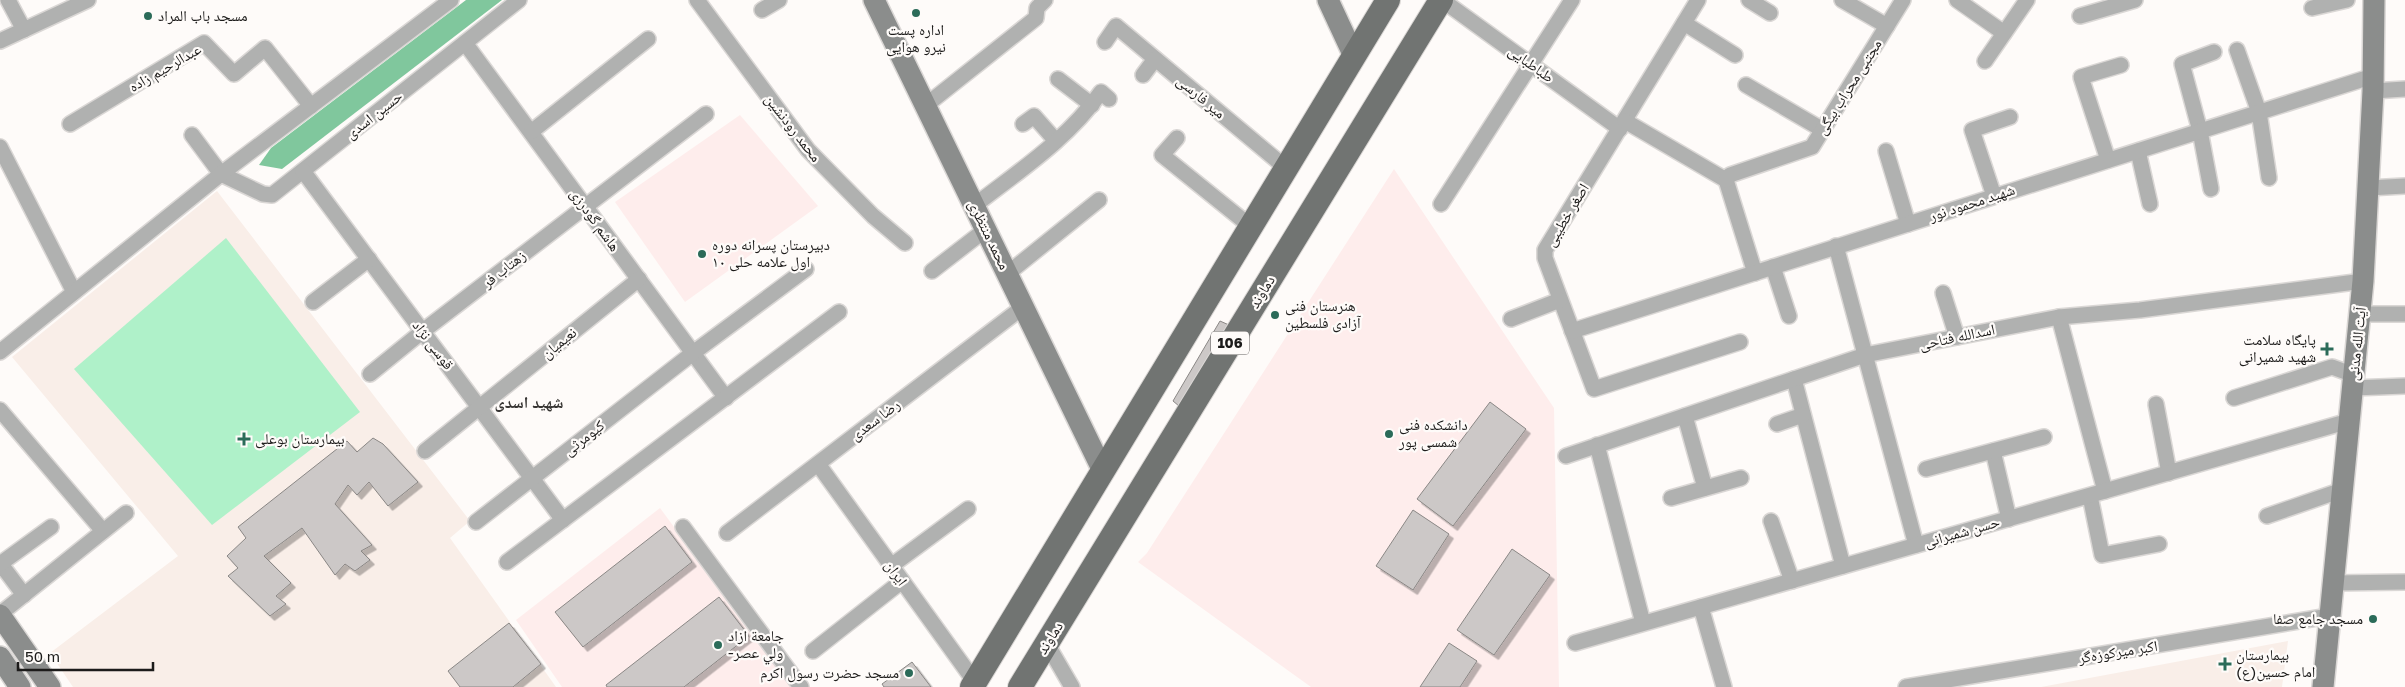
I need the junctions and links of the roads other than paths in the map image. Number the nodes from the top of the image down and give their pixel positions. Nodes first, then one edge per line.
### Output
1 (8, 0) edge
2 (88, 0) edge
3 (450, 0) edge
4 (519, 0) edge
5 (697, 0) edge
6 (779, 0) edge
7 (874, 0) edge
8 (1045, 0) edge
9 (1328, 0) edge
10 (1388, 0) edge
11 (1442, 0) edge
12 (1572, 0) edge
13 (1698, 0) edge
14 (1749, 0) edge
15 (1842, 0) edge
16 (1904, 0) edge
17 (1957, 0) edge
18 (2027, 0) edge
19 (2135, 0) edge
20 (2347, 0) edge
21 (2374, 0) edge
22 (2312, 8) dead end
23 (762, 10) dead end
24 (1770, 13) dead end
25 (2080, 16) dead end
26 (1684, 23) junction
27 (1887, 26) junction
28 (24, 30) junction
29 (2004, 34) junction
30 (648, 39) dead end
31 (0, 41) edge
32 (465, 42) junction
33 (1105, 42) dead end
34 (2237, 50) dead end
35 (2214, 52) dead end
36 (1735, 55) dead end
37 (1354, 56) junction
38 (1155, 59) junction
39 (1985, 61) dead end
40 (1531, 65) junction
41 (2121, 65) dead end
42 (1143, 75) dead end
43 (1058, 79) dead end
44 (2373, 84) junction
45 (1746, 85) dead end
46 (2405, 89) edge
47 (1109, 99) dead end
48 (311, 106) junction
49 (925, 106) junction
50 (1088, 110) junction
51 (2259, 112) junction
52 (706, 114) dead end
53 (2010, 117) dead end
54 (70, 124) dead end
55 (1023, 124) dead end
56 (1622, 125) junction
57 (1823, 130) junction
58 (2200, 131) junction
59 (531, 132) junction
60 (192, 135) dead end
61 (1177, 138) dead end
62 (1056, 141) junction
63 (0, 147) edge
64 (1886, 151) dead end
65 (2138, 151) junction
66 (2108, 160) junction
67 (1286, 168) junction
68 (303, 170) junction
69 (221, 174) junction
70 (2269, 178) dead end
71 (1726, 180) junction
72 (2405, 186) edge
73 (2368, 188) junction
74 (2211, 189) dead end
75 (1994, 196) junction
76 (1099, 200) dead end
77 (1441, 204) dead end
78 (2150, 204) dead end
79 (585, 206) junction
80 (974, 206) junction
81 (1908, 224) junction
82 (1250, 226) junction
83 (985, 230) junction
84 (905, 244) dead end
85 (1836, 246) junction
86 (369, 259) junction
87 (1772, 267) junction
88 (806, 269) dead end
89 (932, 271) dead end
90 (1754, 273) junction
91 (1007, 274) junction
92 (639, 279) junction
93 (2363, 281) junction
94 (74, 292) junction
95 (1943, 293) dead end
96 (1560, 300) junction
97 (313, 302) dead end
98 (1023, 307) junction
99 (839, 312) dead end
100 (2361, 314) junction
101 (2405, 314) edge
102 (1789, 316) dead end
103 (2059, 317) junction
104 (1512, 319) dead end
105 (423, 331) junction
106 (1572, 331) junction
107 (1957, 337) junction
108 (1740, 342) dead end
109 (0, 352) edge
110 (693, 353) junction
111 (1865, 355) junction
112 (370, 374) dead end
113 (1794, 379) junction
114 (2353, 382) junction
115 (2405, 386) edge
116 (726, 398) junction
117 (2234, 398) dead end
118 (2156, 404) dead end
119 (479, 407) junction
120 (0, 410) edge
121 (1803, 415) junction
122 (1684, 416) junction
123 (2349, 421) junction
124 (1777, 424) dead end
125 (5, 427) edge
126 (2044, 437) dead end
127 (1597, 446) junction
128 (425, 451) dead end
129 (1993, 451) junction
130 (1566, 456) dead end
131 (818, 464) junction
132 (1926, 468) dead end
133 (1102, 471) junction
134 (2169, 473) junction
135 (532, 478) junction
136 (1741, 478) dead end
137 (1705, 488) junction
138 (2342, 490) junction
139 (2105, 491) junction
140 (2090, 496) junction
141 (1671, 498) dead end
142 (968, 509) dead end
143 (126, 513) dead end
144 (2267, 516) dead end
145 (2009, 519) junction
146 (563, 520) junction
147 (1770, 521) dead end
148 (476, 522) dead end
149 (51, 527) dead end
150 (683, 527) dead end
151 (103, 531) junction
152 (727, 533) dead end
153 (2160, 544) dead end
154 (1916, 545) junction
155 (507, 562) dead end
156 (0, 564) edge
157 (891, 566) junction
158 (1843, 566) junction
159 (902, 581) junction
160 (1792, 581) junction
161 (2405, 582) edge
162 (2333, 583) junction
163 (24, 595) junction
164 (1701, 607) junction
165 (0, 615) edge
166 (2329, 616) junction
167 (1643, 623) junction
168 (1575, 643) dead end
169 (1047, 644) junction
170 (813, 650) dead end
171 (0, 657) edge
172 (973, 685) edge
173 (20, 687) edge
174 (50, 687) edge
175 (801, 687) edge
176 (1020, 687) edge
177 (1072, 687) edge
178 (1724, 687) edge
179 (1906, 687) edge
180 (2323, 687) edge

1 - 28 street
2 - 28 street
3 - 48 street
4 - 32 street, حسین اسدی
5 - 84 street, محمد رودنشین
6 - 23 street
7 - 49 main road, محمد منتظری
8 - 49 street
9 - 37 main road
10 - 37 main road, 106
11 - 40 street, طباطبایی
11 - 169 main road, دماوند / 106
12 - 40 street
13 - 26 street, اصغر خطیبی
14 - 24 street
15 - 27 street
16 - 27 street, مجتبی محراب بیگی
17 - 29 street
18 - 29 street
19 - 25 street
20 - 22 street
21 - 44 main road, آیت الله مدنی
26 - 36 street
26 - 56 street, اصغر خطیبی
27 - 57 street, مجتبی محراب بیگی
28 - 31 street
29 - 39 street
30 - 59 street
32 - 59 street, هاشم گودرزی
32 - 68 street, حسین اسدی
33 - 38 street, میر فارسی
34 - 51 street
35 - 58 street
37 - 67 main road, 106
38 - 42 street
38 - 67 street, میر فارسی
40 - 56 street, طباطبایی
40 - 77 street
41 - 66 street
43 - 50 street
44 - 46 street, شهید محمود نور
44 - 51 street, شهید محمود نور
44 - 73 main road, آیت الله مدنی
45 - 57 street
47 - 50 street
48 - 54 street, عبدالرحیم زاده
48 - 69 street
49 - 80 main road, محمد منتظری
50 - 62 street
51 - 58 street, شهید محمود نور
51 - 70 street
52 - 79 street, زهتاب فر
53 - 75 street
55 - 62 street
56 - 71 street, طباطبایی
56 - 96 street, اصغر خطیبی
57 - 71 street, مجتبی محراب بیگی
58 - 65 street, شهید محمود نور
58 - 74 street
59 - 79 street, هاشم گودرزی
60 - 69 street
61 - 82 street
62 - 80 street
63 - 94 street
64 - 81 street
65 - 66 street, شهید محمود نور
65 - 78 street
66 - 75 street, شهید محمود نور
67 - 82 main road, 106
68 - 69 street, حسین اسدی
68 - 86 street, قوسی نژاد
69 - 94 street
71 - 90 street
72 - 73 street
73 - 93 main road, آیت الله مدنی
75 - 81 street, شهید محمود نور
76 - 91 street
79 - 92 street, هاشم گودرزی
79 - 105 street, زهتاب فر
80 - 83 main road, محمد منتظری
81 - 85 street, شهید محمود نور
82 - 133 main road, 106
83 - 89 street
83 - 91 main road, محمد منتظری
85 - 87 street, شهید محمود نور
85 - 111 street
86 - 97 street
86 - 105 street, قوسی نژاد
87 - 90 street, شهید محمود نور
87 - 102 street
88 - 110 street, کیومرثی
90 - 106 street, شهید محمود نور
91 - 98 main road, محمد منتظری
92 - 110 street, هاشم گودرزی
92 - 119 street, نعیمیان
93 - 100 main road, آیت الله مدنی
93 - 103 street, اسدالله فتاحی
94 - 109 street
95 - 107 street
96 - 104 street
96 - 106 street, اصغر خطیبی
98 - 131 street, رضا سعدی
98 - 133 main road, محمد منتظری
99 - 116 street
100 - 101 street
100 - 114 main road, آیت الله مدنی
103 - 107 street, اسدالله فتاحی
103 - 139 street
105 - 112 street, زهتاب فر
105 - 119 street, قوسی نژاد
106 - 108 street, اصغر خطیبی
107 - 111 street, اسدالله فتاحی
110 - 116 street, هاشم گودرزی
110 - 135 street, کیومرثی
111 - 113 street, اسدالله فتاحی
111 - 154 street
113 - 121 street
113 - 122 street, اسدالله فتاحی
114 - 115 street
114 - 117 street
114 - 123 main road, آیت الله مدنی
116 - 146 street
118 - 134 street
119 - 128 street, نعیمیان
119 - 135 street, قوسی نژاد
120 - 125 street
121 - 124 street
121 - 158 street
122 - 127 street, اسدالله فتاحی
122 - 137 street
123 - 134 street, حسن شمیرانی
123 - 138 main road, آیت الله مدنی
125 - 151 street
126 - 129 street
127 - 130 street, اسدالله فتاحی
127 - 167 street
129 - 132 street
129 - 145 street
131 - 152 street, رضا سعدی
131 - 157 street, ایران
133 - 172 main road, 106
134 - 139 street, حسن شمیرانی
135 - 146 street, قوسی نژاد
135 - 148 street, کیومرثی
136 - 137 street
137 - 141 street
138 - 144 street
138 - 162 main road, آیت الله مدنی
139 - 140 street, حسن شمیرانی
140 - 145 street, حسن شمیرانی
140 - 153 street
142 - 157 street
143 - 151 street
145 - 154 street, حسن شمیرانی
146 - 155 street
147 - 160 street
149 - 156 street
150 - 175 street
151 - 163 street
154 - 158 street, حسن شمیرانی
156 - 163 street
157 - 159 street, ایران
158 - 160 street, حسن شمیرانی
159 - 170 street
159 - 172 street, ایران
160 - 164 street, حسن شمیرانی
161 - 162 street
162 - 166 main road, آیت الله مدنی
163 - 165 street
164 - 167 street, حسن شمیرانی
164 - 178 street
165 - 174 main road
166 - 179 street, اکبر میرکوزه‌گر
166 - 180 main road, آیت الله مدنی
167 - 168 street, حسن شمیرانی
169 - 176 main road, دماوند / 106
169 - 177 street
171 - 173 main road

